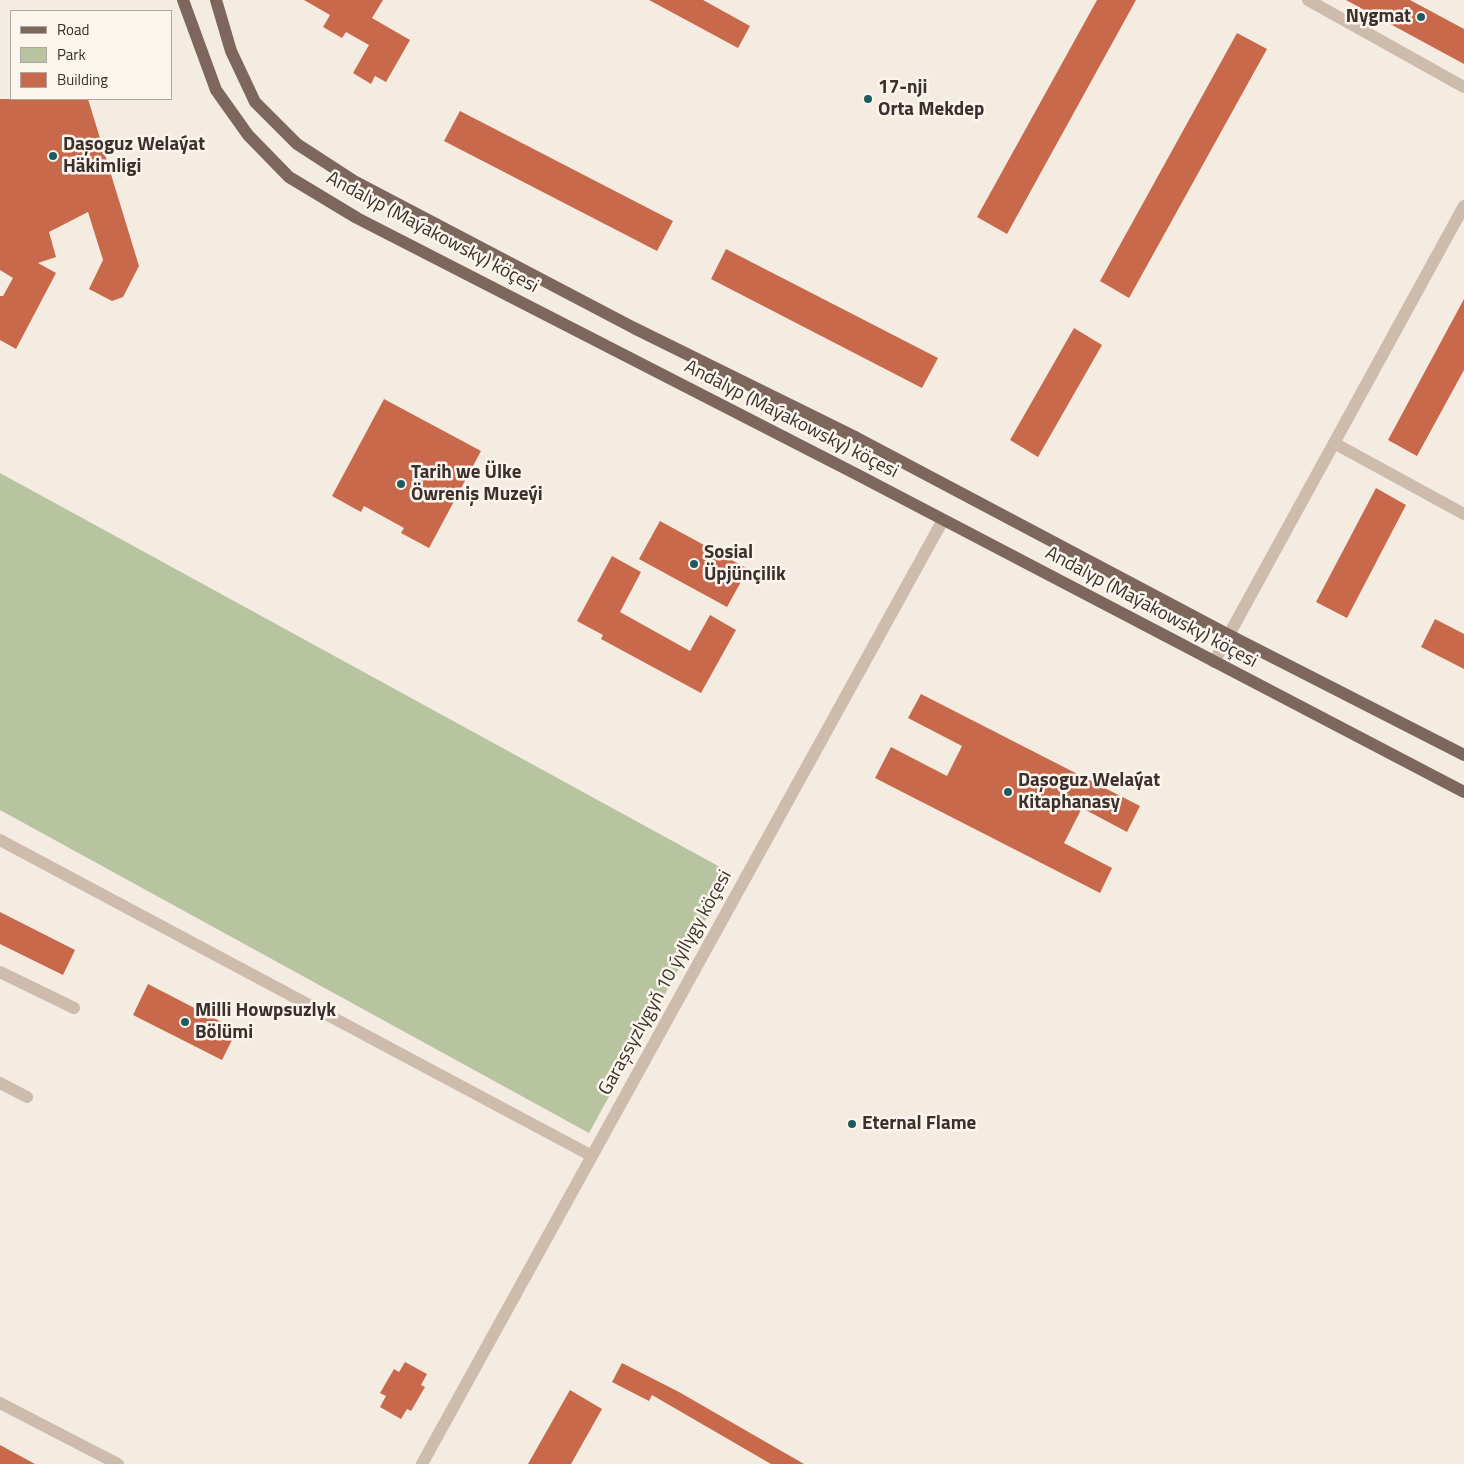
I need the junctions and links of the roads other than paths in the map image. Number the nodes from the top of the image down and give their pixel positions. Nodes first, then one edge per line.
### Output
1 (183, 0) edge
2 (216, 0) edge
3 (1308, 0) edge
4 (1464, 87) edge
5 (1464, 206) edge
6 (1334, 443) junction
7 (1464, 514) edge
8 (943, 520) junction
9 (1229, 635) junction
10 (1214, 662) junction
11 (1464, 754) edge
12 (1464, 792) edge
13 (0, 840) edge
14 (0, 972) edge
15 (74, 1008) dead end
16 (0, 1083) edge
17 (27, 1097) dead end
18 (592, 1156) junction
19 (0, 1402) edge
20 (118, 1464) edge
21 (422, 1464) edge

1 - 8 main road, Andalyp (Maýakowsky) köçesi
2 - 9 main road, Andalyp (Maýakowsky) köçesi
3 - 4 street
5 - 6 street
6 - 7 street
6 - 9 street
8 - 10 main road, Andalyp (Maýakowsky) köçesi
8 - 18 street, Garaşsyzlygyň 10 ýyllygy köçesi
9 - 10 street
9 - 11 main road, Andalyp (Maýakowsky) köçesi
10 - 12 main road, Andalyp (Maýakowsky) köçesi
13 - 18 street
14 - 15 street
16 - 17 street
18 - 21 street, Garaşsyzlygyň 10 ýyllygy köçesi
19 - 20 street

